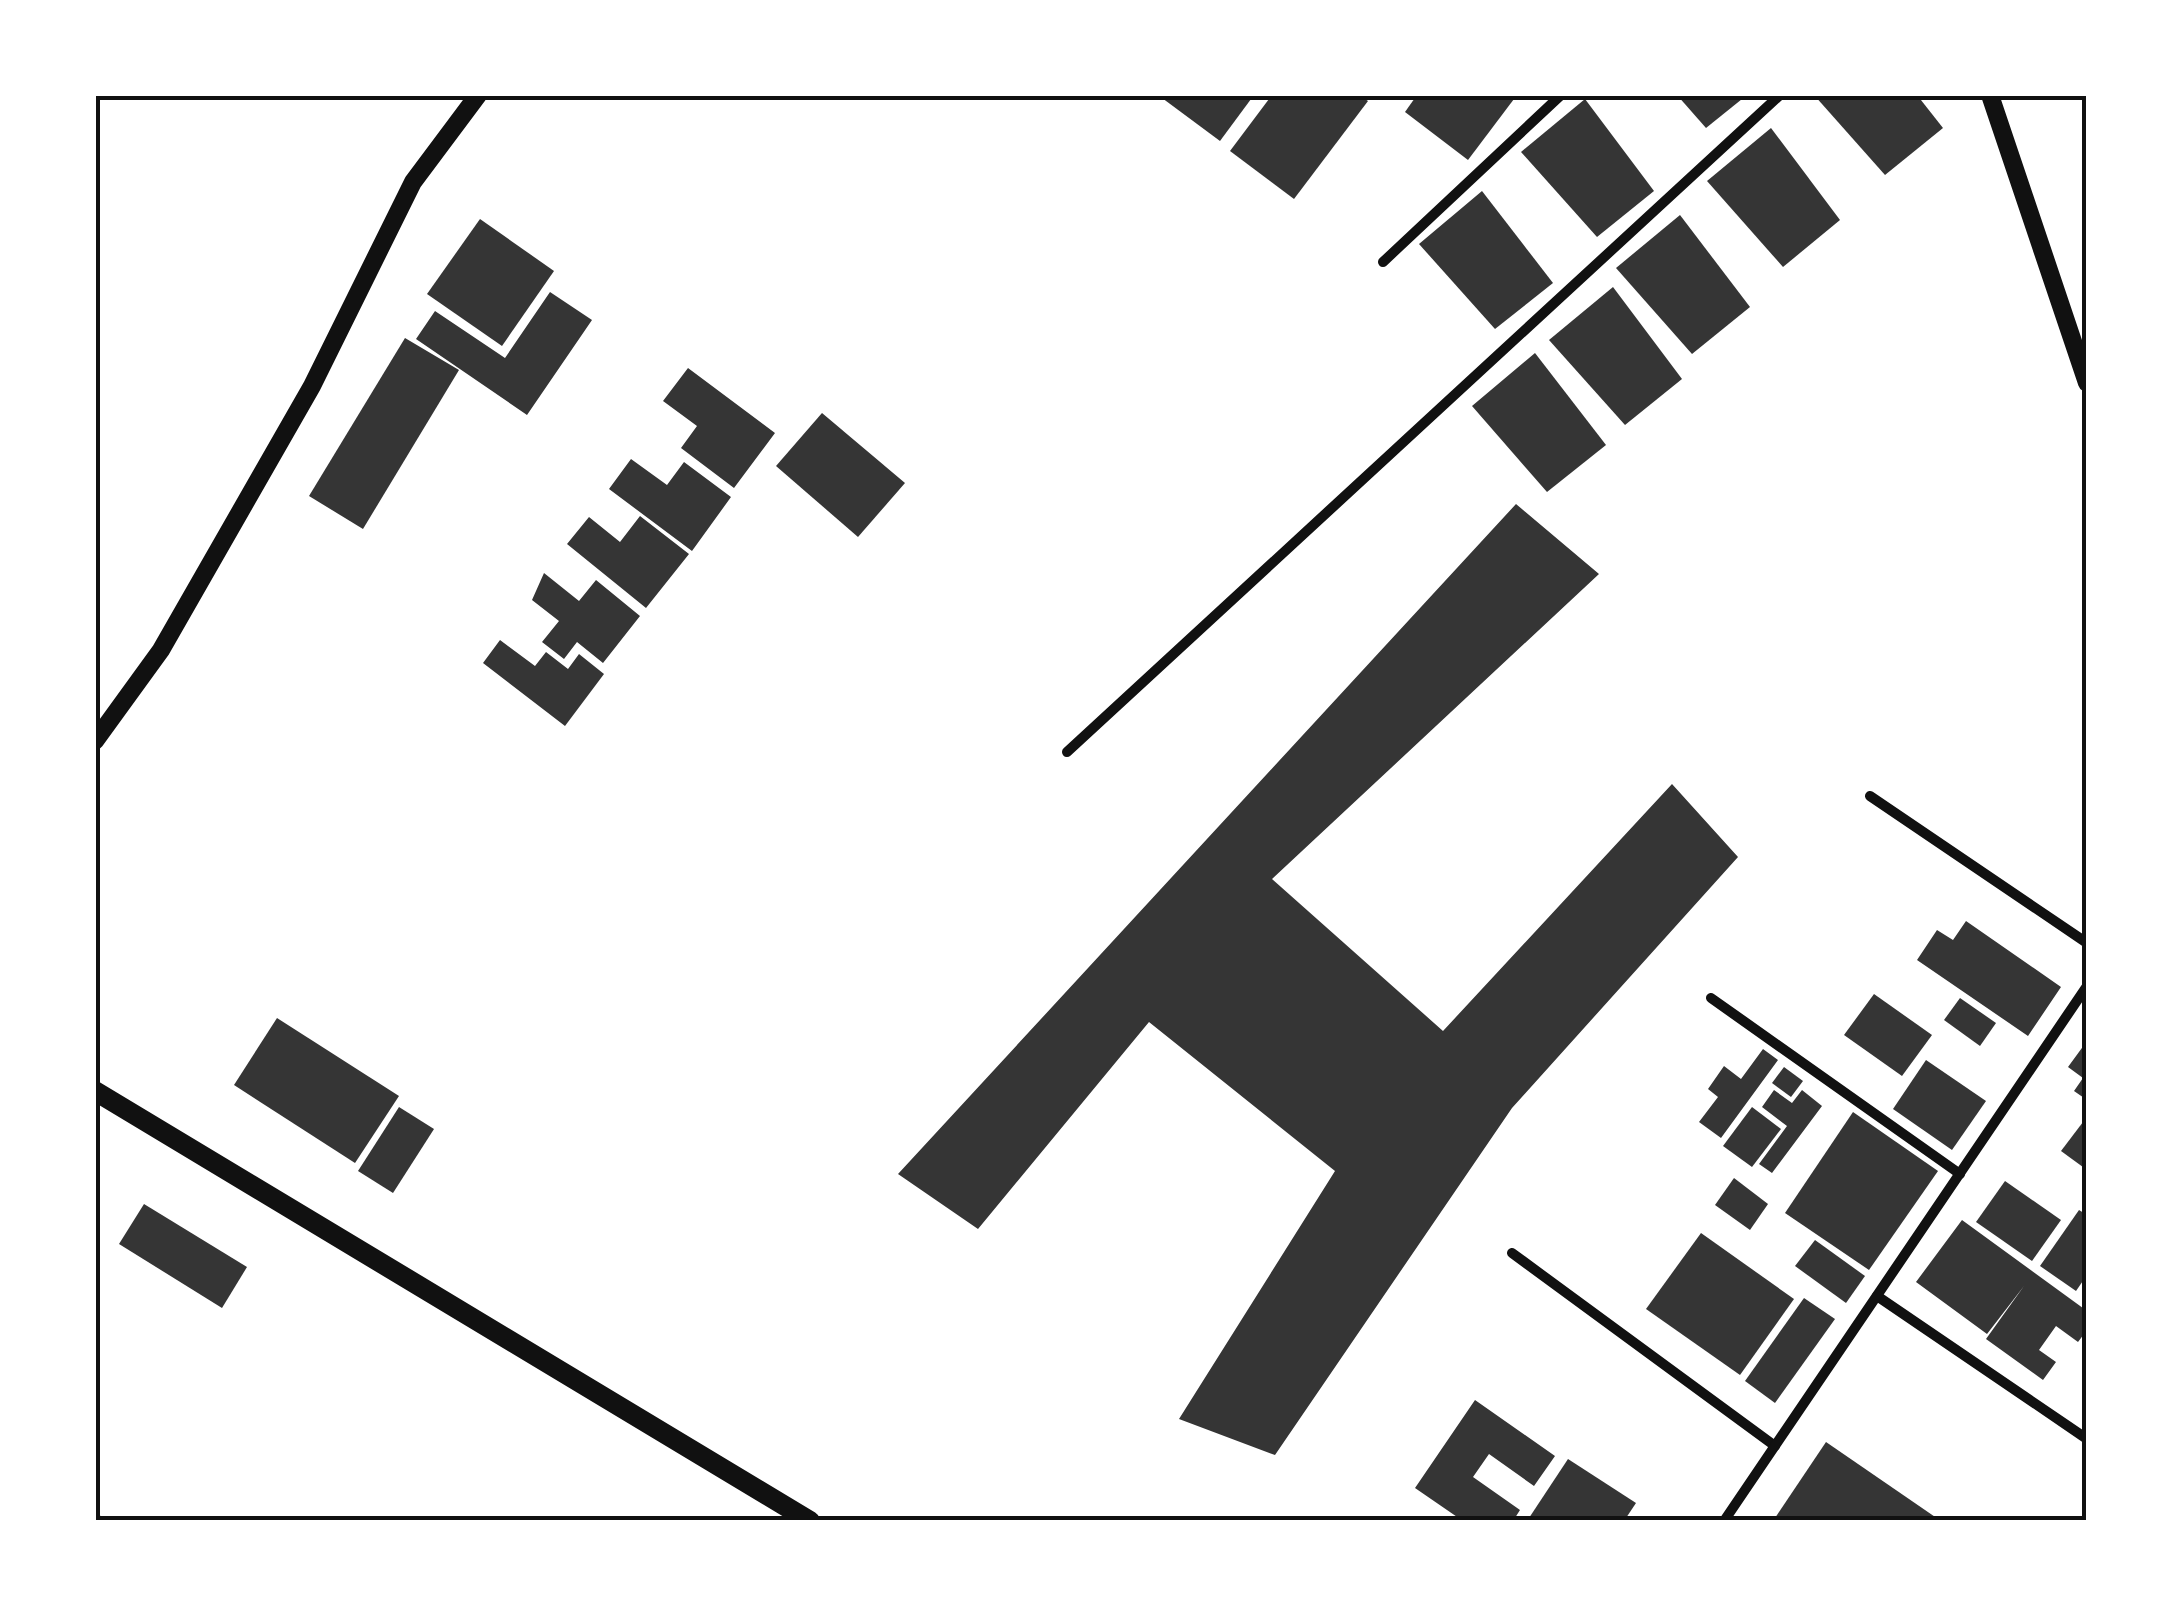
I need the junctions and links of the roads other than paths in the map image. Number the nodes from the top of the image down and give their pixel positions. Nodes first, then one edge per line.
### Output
1 (478, 95) edge
2 (1561, 95) edge
3 (1780, 95) edge
4 (1990, 95) edge
5 (1383, 262) dead end
6 (2087, 383) edge
7 (95, 741) edge
8 (1067, 752) dead end
9 (1870, 796) dead end
10 (2087, 943) edge
11 (2087, 986) edge
12 (1711, 998) dead end
13 (95, 1091) edge
14 (1960, 1174) junction
15 (1512, 1253) dead end
16 (1877, 1296) junction
17 (2087, 1439) edge
18 (1775, 1446) junction
19 (810, 1521) edge
20 (1724, 1521) edge

1 - 7 street
2 - 5 street
3 - 8 street
4 - 6 street
9 - 10 street
11 - 14 street
12 - 14 street
13 - 19 main road
14 - 16 street
15 - 18 street
16 - 17 street
16 - 18 street
18 - 20 street

